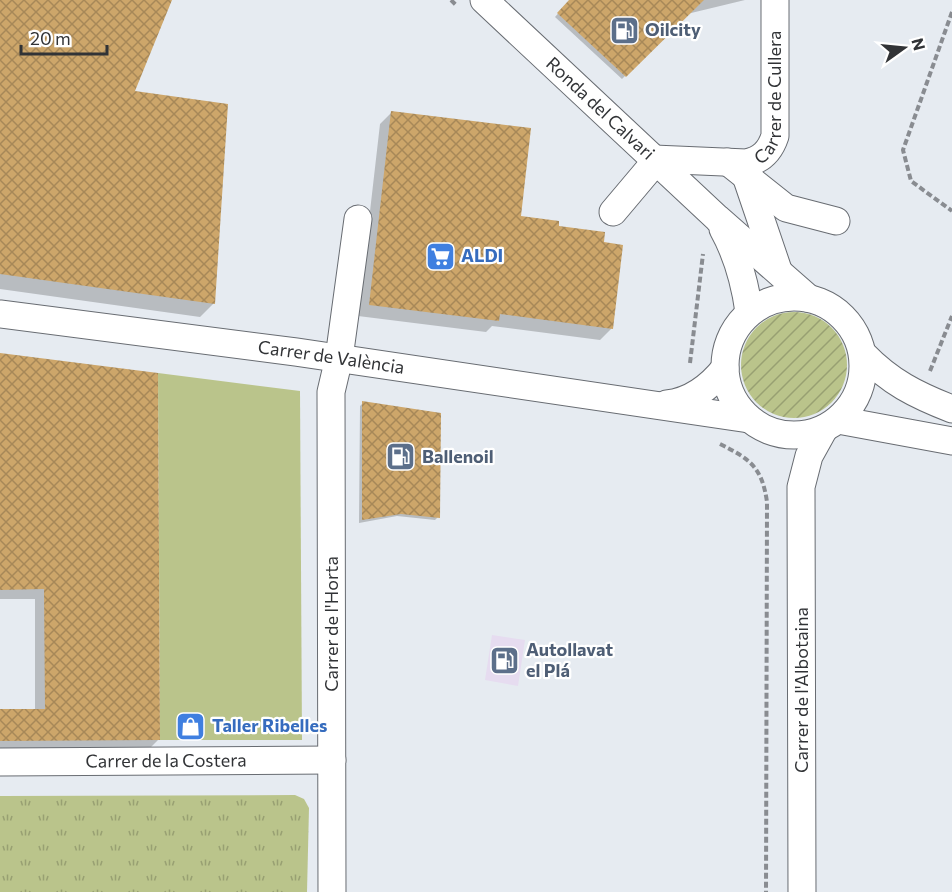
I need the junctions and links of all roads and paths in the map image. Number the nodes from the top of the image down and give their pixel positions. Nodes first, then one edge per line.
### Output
1 (484, 0) edge
2 (776, 0) edge
3 (952, 12) edge
4 (655, 160) junction
5 (737, 169) junction
6 (786, 208) junction
7 (952, 211) edge
8 (613, 212) dead end
9 (717, 218) junction
10 (358, 219) dead end
11 (836, 221) dead end
12 (767, 237) junction
13 (778, 271) junction
14 (808, 298) junction
15 (749, 312) junction
16 (0, 314) edge
17 (952, 316) edge
18 (863, 354) junction
19 (339, 358) junction
20 (725, 368) junction
21 (920, 397) junction
22 (663, 405) junction
23 (952, 409) edge
24 (749, 419) junction
25 (831, 424) junction
26 (774, 433) junction
27 (952, 441) edge
28 (801, 488) junction
29 (332, 760) junction
30 (0, 762) edge
31 (333, 892) edge
32 (802, 892) edge

1 - 4 street, Ronda del Calvari
2 - 5 street, Carrer de Cullera
3 - 7 path
4 - 5 street, Carrer de Cullera
4 - 8 street
4 - 9 street, Ronda del Calvari
5 - 6 street
5 - 12 street
6 - 11 street
6 - 12 street
9 - 13 street, Ronda del Calvari
9 - 15 street
10 - 19 street, Carrer de l'Horta
12 - 13 street
13 - 14 street, Ronda del Calvari
14 - 15 street
14 - 18 street
15 - 20 street
16 - 19 street, Carrer de València
17 - 21 path
18 - 21 street
18 - 25 street
19 - 22 street, Carrer de València
19 - 29 street, Carrer de l'Horta
20 - 22 street, Carrer de València
20 - 24 street
21 - 23 street
22 - 24 street, Carrer de València
24 - 26 street
25 - 26 street
25 - 27 street
25 - 28 street, Carrer de l'Albotaina
26 - 28 street, Carrer de l'Albotaina
28 - 32 street, Carrer de l'Albotaina
29 - 30 street, Carrer de la Costera
29 - 31 street, Carrer de l'Horta

